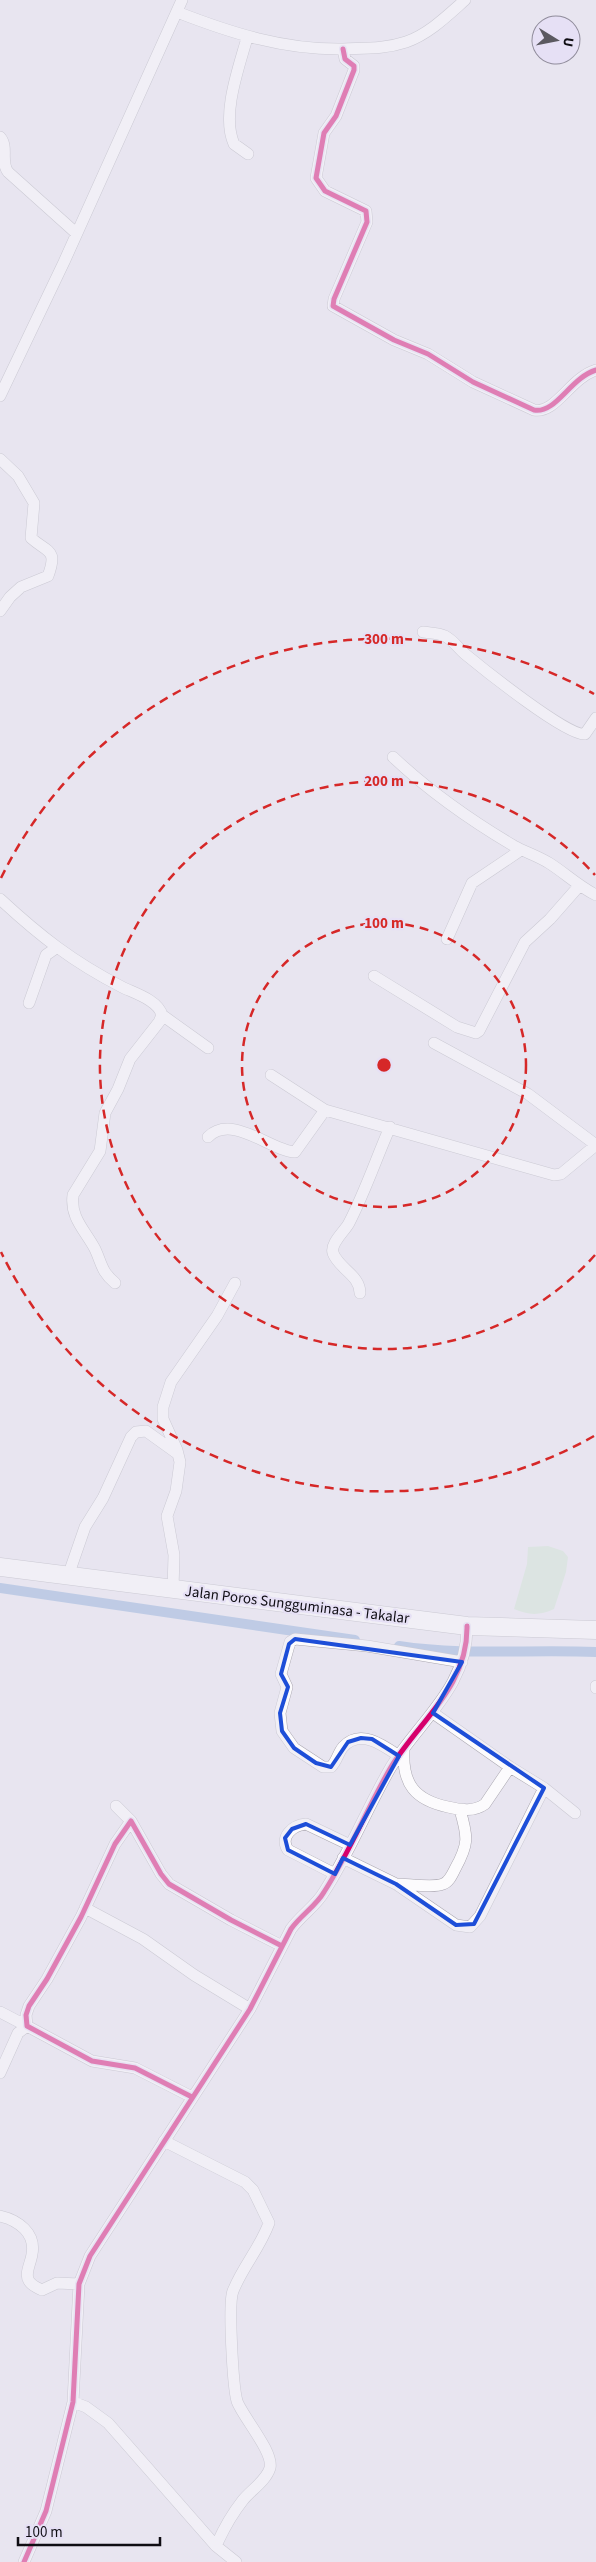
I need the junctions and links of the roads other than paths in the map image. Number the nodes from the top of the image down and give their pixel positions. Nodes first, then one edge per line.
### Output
1 (182, 0) edge
2 (465, 0) edge
3 (177, 12) junction
4 (248, 38) junction
5 (343, 49) junction
6 (0, 137) edge
7 (248, 154) dead end
8 (76, 234) junction
9 (596, 370) edge
10 (0, 396) edge
11 (0, 459) edge
12 (0, 611) edge
13 (423, 632) dead end
14 (596, 718) edge
15 (393, 757) dead end
16 (521, 850) junction
17 (579, 886) junction
18 (596, 895) edge
19 (0, 899) edge
20 (447, 939) dead end
21 (56, 948) junction
22 (374, 976) dead end
23 (29, 1003) dead end
24 (162, 1014) junction
25 (434, 1042) dead end
26 (208, 1048) dead end
27 (271, 1075) dead end
28 (325, 1110) junction
29 (390, 1127) junction
30 (208, 1137) dead end
31 (596, 1145) edge
32 (115, 1283) dead end
33 (235, 1283) dead end
34 (360, 1293) dead end
35 (179, 1455) junction
36 (0, 1567) edge
37 (68, 1576) junction
38 (173, 1589) junction
39 (467, 1630) junction
40 (596, 1630) edge
41 (463, 1659) junction
42 (433, 1713) junction
43 (401, 1752) junction
44 (510, 1767) junction
45 (544, 1788) junction
46 (116, 1806) dead end
47 (460, 1810) junction
48 (575, 1812) dead end
49 (130, 1821) junction
50 (350, 1845) junction
51 (343, 1858) junction
52 (335, 1874) junction
53 (396, 1884) junction
54 (85, 1908) junction
55 (282, 1946) junction
56 (250, 2009) junction
57 (0, 2012) edge
58 (27, 2026) junction
59 (0, 2073) edge
60 (192, 2097) junction
61 (164, 2141) junction
62 (0, 2216) edge
63 (79, 2284) junction
64 (73, 2402) junction
65 (216, 2546) junction
66 (24, 2562) edge
67 (236, 2562) edge

1 - 3 street
2 - 5 street
3 - 4 street
3 - 8 street
4 - 5 street
4 - 7 street
5 - 9 street
6 - 8 street
8 - 10 street
11 - 12 street
13 - 14 street
15 - 16 street
16 - 17 street
16 - 20 street
17 - 18 street
17 - 22 street
19 - 21 street
21 - 23 street
21 - 24 street
24 - 26 street
24 - 32 street
25 - 31 street
27 - 28 street
28 - 29 street
28 - 30 street
29 - 31 street
29 - 34 street
33 - 35 street
35 - 37 street
35 - 38 street
36 - 37 highway, Jalan Poros Sungguminasa - Takalar
37 - 38 highway, Jalan Poros Sungguminasa - Takalar
38 - 39 highway, Jalan Poros Sungguminasa - Takalar
39 - 40 highway, Jalan Poros Sungguminasa - Takalar
39 - 41 street
41 - 42 street
41 - 43 street
42 - 43 street
42 - 44 street
43 - 47 street
43 - 50 street
44 - 45 street
44 - 47 street
45 - 48 street
45 - 53 street
46 - 49 street
47 - 53 street
49 - 54 street
49 - 55 street
50 - 51 street
50 - 52 street
51 - 52 street
51 - 53 street
52 - 55 street
54 - 56 street
54 - 58 street
55 - 56 street
56 - 60 street
57 - 58 street
58 - 59 street
58 - 60 street
60 - 61 street
61 - 63 street
61 - 65 street
62 - 63 street
63 - 64 street
64 - 65 street
64 - 66 street
65 - 67 street

